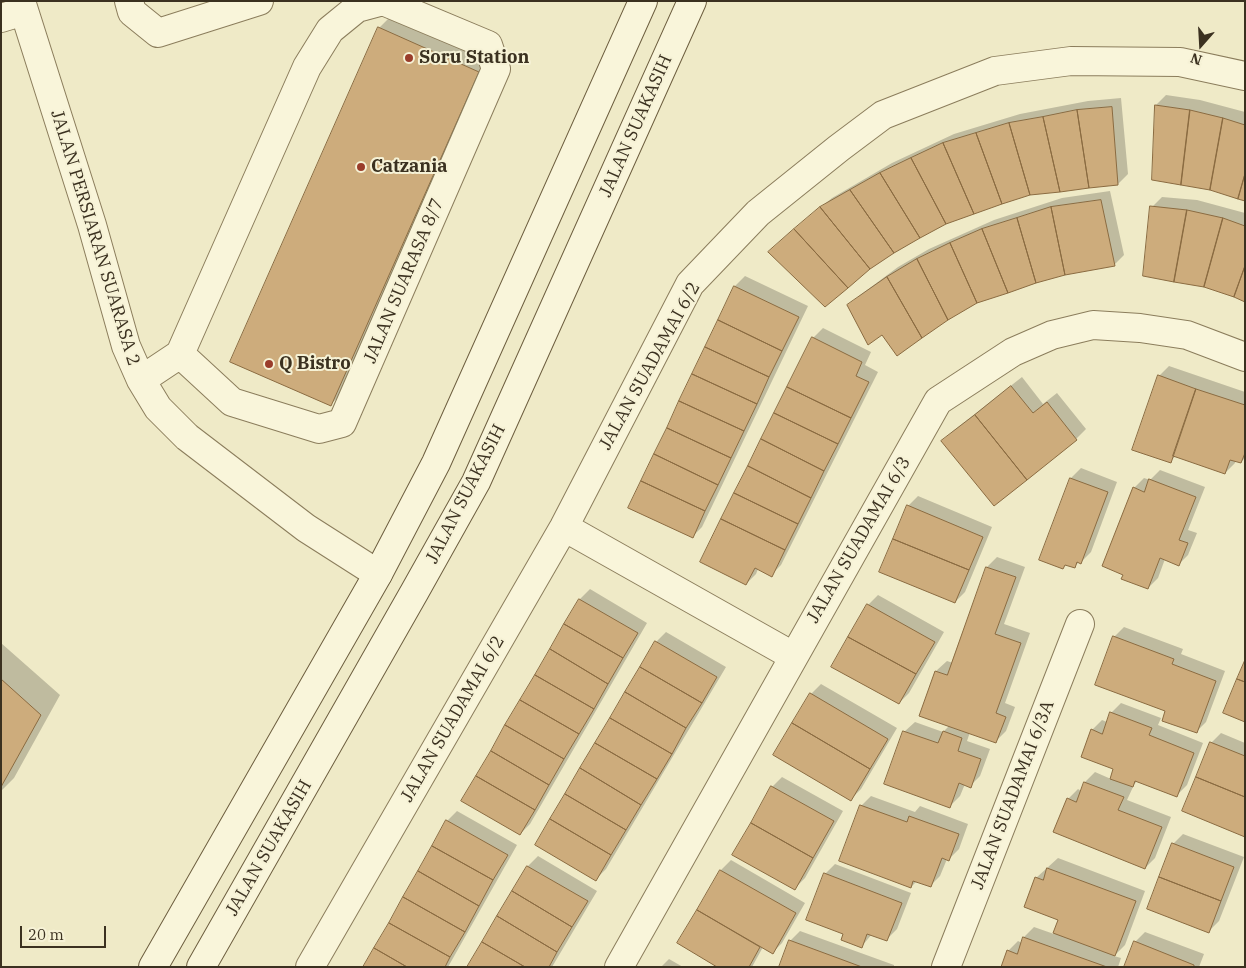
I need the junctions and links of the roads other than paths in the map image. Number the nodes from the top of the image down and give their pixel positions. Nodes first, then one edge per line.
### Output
1 (129, 1) edge
2 (259, 1) edge
3 (643, 1) edge
4 (692, 1) edge
5 (356, 5) edge
6 (15, 10) edge
7 (1245, 76) edge
8 (180, 354) junction
9 (1245, 357) edge
10 (141, 380) junction
11 (564, 527) junction
12 (378, 574) junction
13 (1080, 624) dead end
14 (793, 656) junction
15 (153, 967) edge
16 (201, 967) edge
17 (310, 967) edge
18 (619, 967) edge
19 (946, 967) edge

1 - 2 street
3 - 12 street
4 - 16 street, JALAN SUAKASIH
5 - 8 street, JALAN SUARASA 8/7
5 - 8 street, JALAN SUARASA 8/7
6 - 10 street, JALAN PERSIARAN SUARASA 2
7 - 11 street, JALAN SUADAMAI 6/2
8 - 10 street
9 - 14 street, JALAN SUADAMAI 6/3
10 - 12 street, JALAN PERSIARAN SUARASA 2
11 - 14 street
11 - 17 street, JALAN SUADAMAI 6/2
12 - 15 street
13 - 19 street, JALAN SUADAMAI 6/3A
14 - 18 street, JALAN SUADAMAI 6/3

